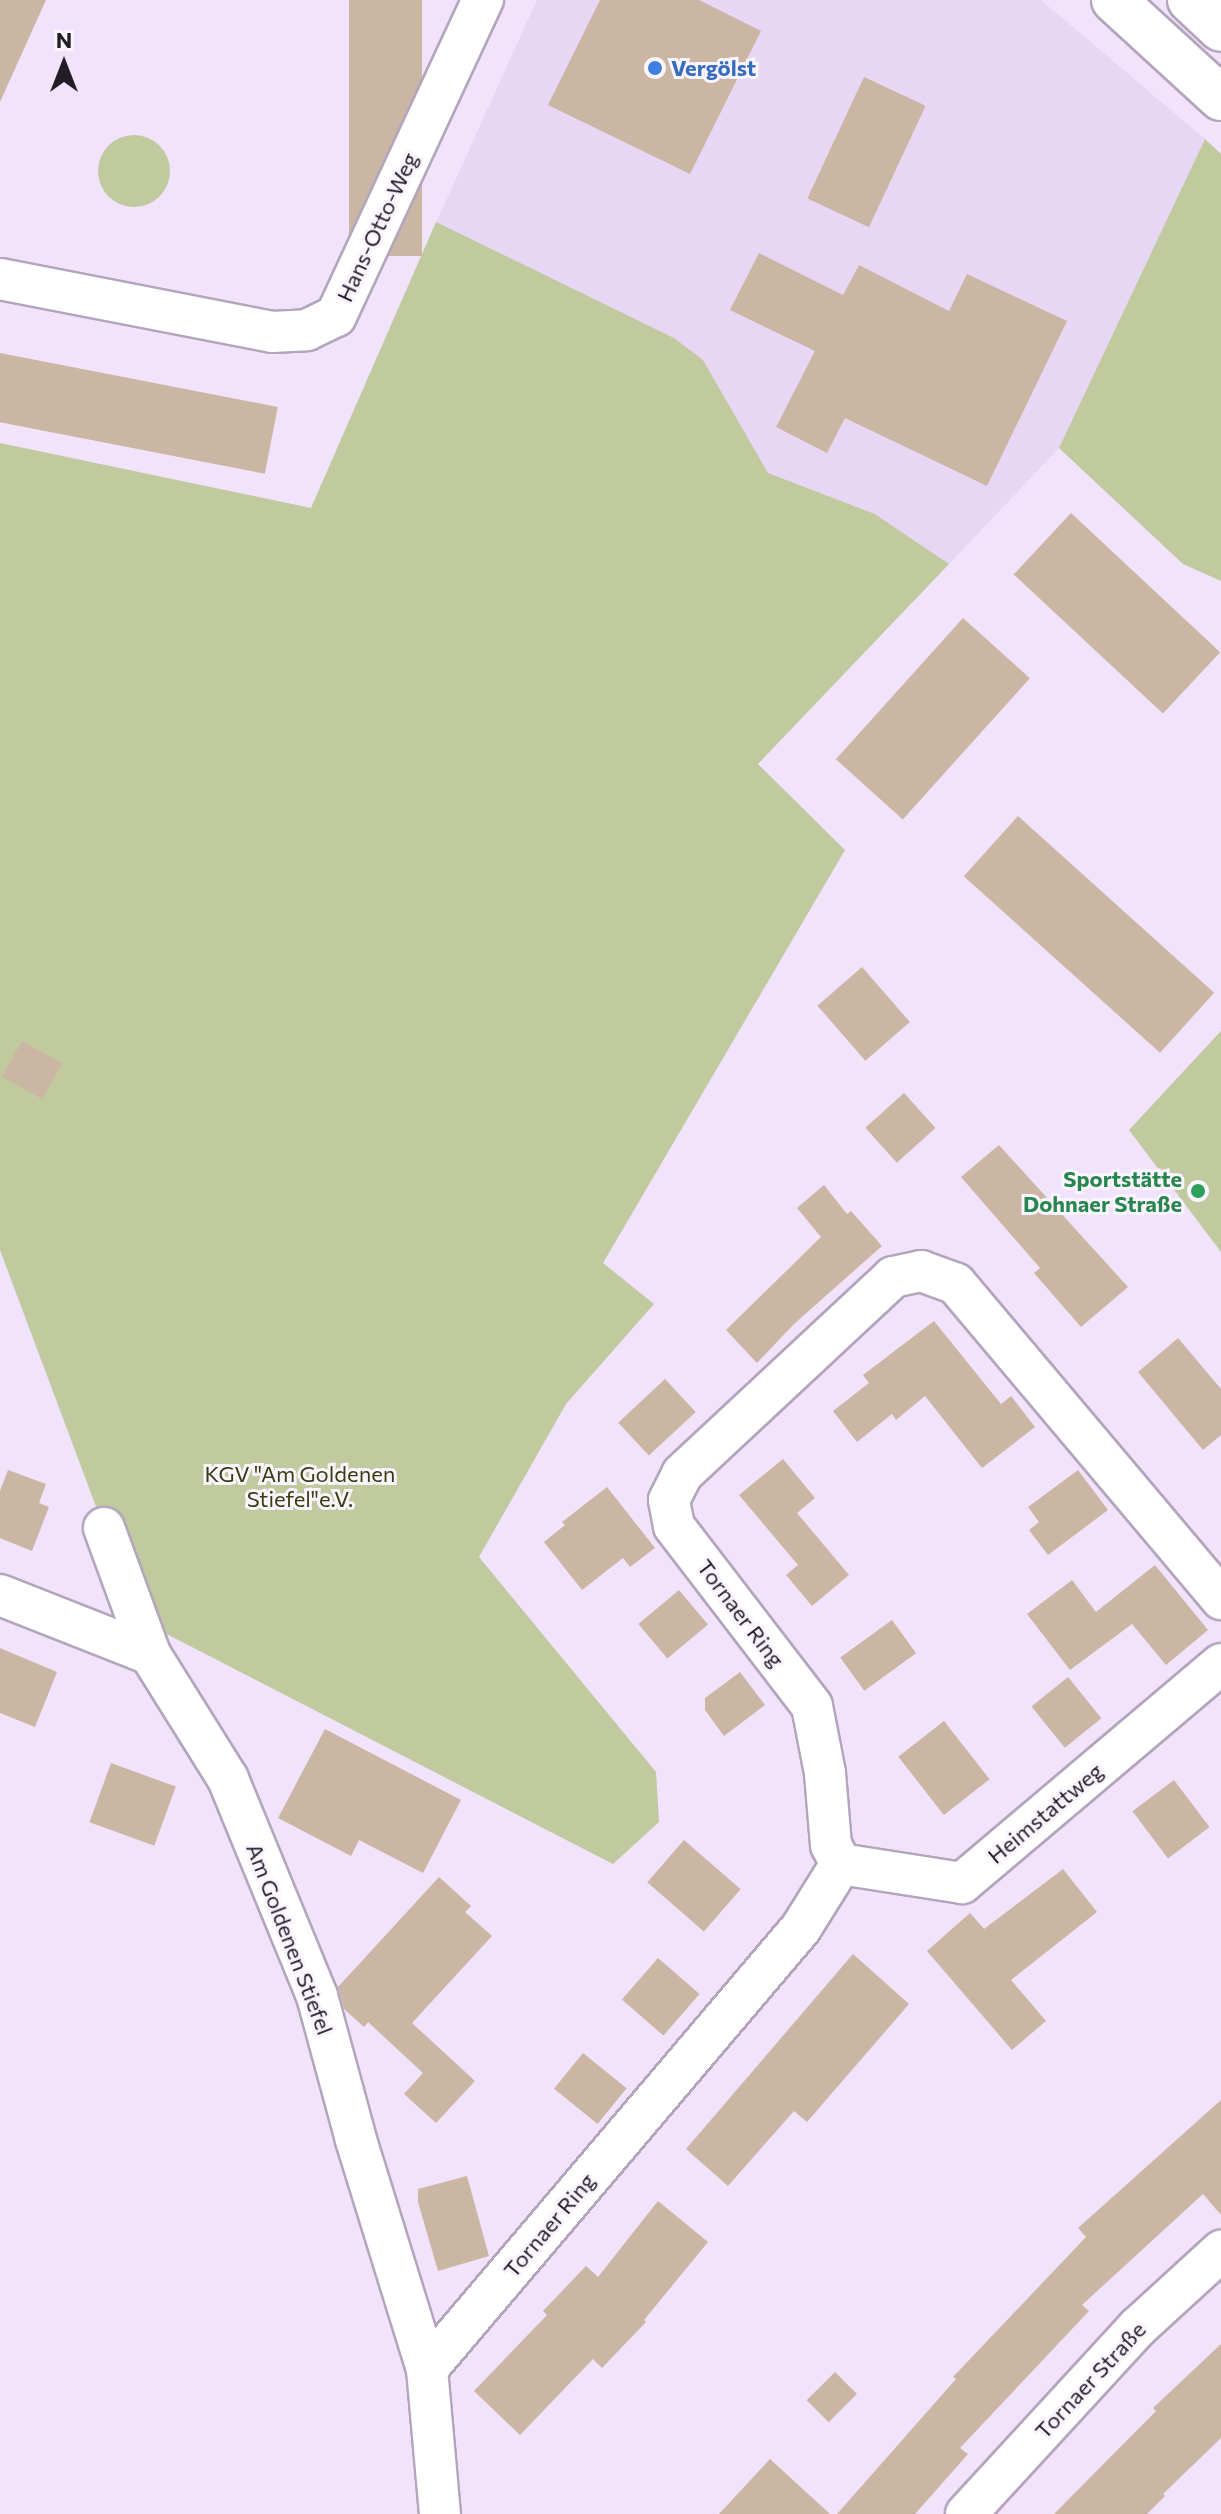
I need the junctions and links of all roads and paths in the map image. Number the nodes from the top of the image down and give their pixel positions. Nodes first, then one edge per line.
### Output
1 (483, 0) edge
2 (1114, 0) edge
3 (1190, 0) edge
4 (1221, 29) edge
5 (1221, 98) edge
6 (0, 279) edge
7 (104, 1528) dead end
8 (0, 1595) edge
9 (1221, 1599) edge
10 (150, 1654) junction
11 (1221, 1664) edge
12 (841, 1864) junction
13 (1221, 2251) edge
14 (427, 2369) junction
15 (440, 2514) edge
16 (966, 2514) edge

1 - 6 street, Hans-Otto-Weg
2 - 5 main road
3 - 4 main road
7 - 10 street, Am Goldenen Stiefel
8 - 10 street
9 - 12 street, Tornaer Ring
10 - 14 street, Am Goldenen Stiefel
11 - 12 street, Heimstattweg
12 - 14 street, Tornaer Ring
13 - 16 street, Tornaer Straße
14 - 15 street, Am Goldenen Stiefel

